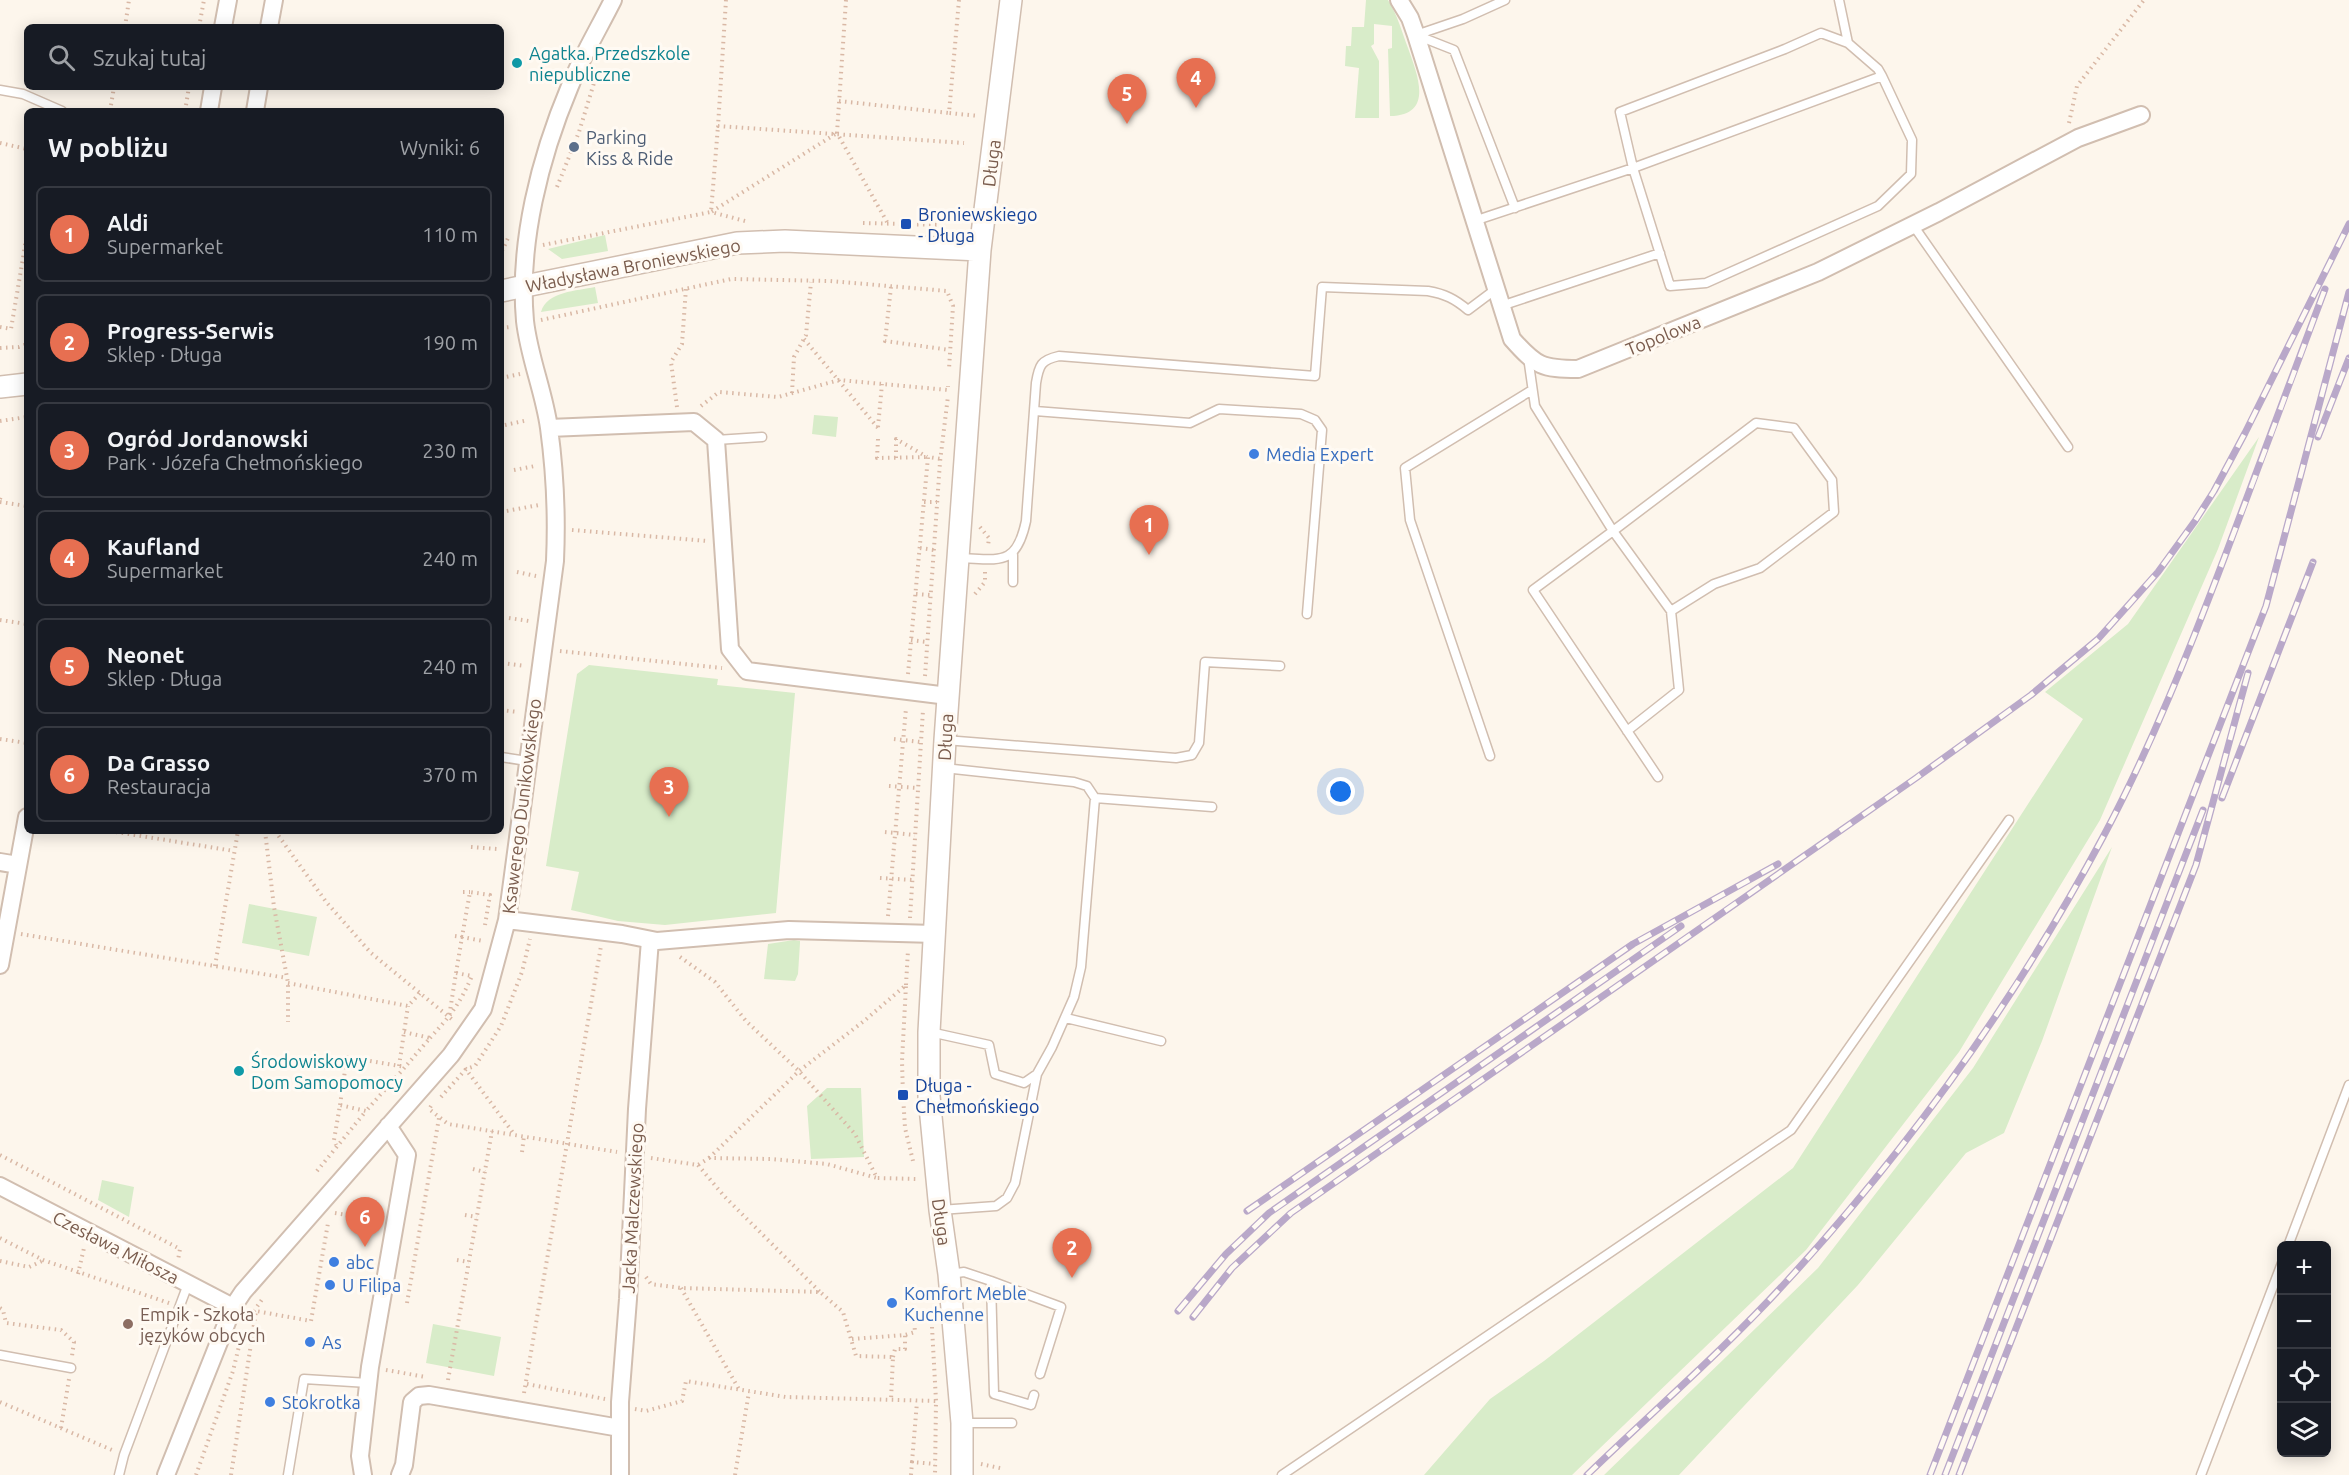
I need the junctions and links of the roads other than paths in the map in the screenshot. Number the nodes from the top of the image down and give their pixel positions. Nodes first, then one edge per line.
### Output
1 (228, 0) edge
2 (274, 0) edge
3 (613, 0) edge
4 (1011, 0) edge
5 (1400, 0) edge
6 (1505, 0) edge
7 (1839, 0) edge
8 (224, 24) edge
9 (270, 24) edge
10 (1416, 35) junction
11 (1848, 43) junction
12 (1882, 76) junction
13 (0, 90) edge
14 (212, 90) edge
15 (258, 90) edge
16 (55, 108) edge
17 (210, 108) edge
18 (256, 108) edge
19 (2141, 116) dead end
20 (1633, 168) junction
21 (1515, 208) junction
22 (1474, 222) junction
23 (1913, 225) junction
24 (980, 250) junction
25 (1660, 253) junction
26 (524, 286) junction
27 (1496, 289) junction
28 (504, 290) edge
29 (1501, 306) junction
30 (1528, 357) junction
31 (24, 384) edge
32 (0, 387) edge
33 (1532, 390) junction
34 (1035, 411) junction
35 (549, 428) junction
36 (762, 437) dead end
37 (716, 440) junction
38 (2068, 447) dead end
39 (1613, 531) junction
40 (1013, 555) junction
41 (957, 558) junction
42 (1013, 582) dead end
43 (1671, 611) junction
44 (1307, 614) dead end
45 (1280, 666) dead end
46 (948, 696) junction
47 (1627, 730) junction
48 (945, 740) junction
49 (1490, 756) dead end
50 (504, 757) edge
51 (527, 761) junction
52 (944, 768) junction
53 (1658, 777) dead end
54 (1095, 798) junction
55 (1212, 807) dead end
56 (2008, 820) dead end
57 (24, 833) edge
58 (0, 862) edge
59 (18, 865) junction
60 (507, 920) junction
61 (935, 934) junction
62 (654, 941) junction
63 (0, 965) edge
64 (1066, 1018) junction
65 (929, 1032) junction
66 (1161, 1041) dead end
67 (1037, 1074) junction
68 (2349, 1085) edge
69 (388, 1126) junction
70 (0, 1186) edge
71 (940, 1210) junction
72 (2290, 1241) edge
73 (949, 1274) junction
74 (2277, 1276) edge
75 (991, 1281) junction
76 (188, 1284) junction
77 (232, 1307) junction
78 (0, 1355) edge
79 (71, 1368) dead end
80 (1040, 1374) dead end
81 (368, 1383) junction
82 (1034, 1395) dead end
83 (962, 1423) junction
84 (1012, 1423) dead end
85 (620, 1428) junction
86 (968, 1469) edge
87 (119, 1475) edge
88 (166, 1475) edge
89 (288, 1475) edge
90 (363, 1475) edge
91 (400, 1475) edge
92 (620, 1475) edge
93 (1282, 1475) edge
94 (2201, 1475) edge

1 - 8 street
2 - 9 street
3 - 26 street, Ksawerego Dunikowskiego
4 - 24 street, Długa
5 - 10 street, Topolowa
6 - 10 lane
7 - 11 lane
10 - 21 lane
10 - 22 street, Topolowa
11 - 12 lane
11 - 20 lane
12 - 20 lane
12 - 25 lane
13 - 16 lane
14 - 17 street
15 - 18 street
19 - 23 street, Topolowa
20 - 21 lane
20 - 25 lane
21 - 22 lane
22 - 27 street, Topolowa
23 - 30 street, Topolowa
23 - 38 lane
24 - 26 street, Władysława Broniewskiego
24 - 41 street, Długa
25 - 29 lane
26 - 28 street, Władysława Broniewskiego
26 - 35 street, Ksawerego Dunikowskiego
27 - 29 street, Topolowa
27 - 34 lane
29 - 30 street, Topolowa
30 - 33 lane
31 - 32 street
33 - 39 lane
33 - 49 lane
34 - 40 lane
34 - 44 lane
35 - 37 street
35 - 51 street, Ksawerego Dunikowskiego
36 - 37 lane
37 - 46 street
39 - 43 lane
39 - 43 lane
39 - 47 lane
40 - 41 lane
40 - 42 lane
41 - 46 street, Długa
43 - 47 lane
45 - 48 lane
46 - 48 street, Długa
47 - 53 lane
48 - 52 street, Długa
50 - 51 lane
51 - 60 street, Ksawerego Dunikowskiego
52 - 54 lane
52 - 61 street, Długa
54 - 55 lane
54 - 64 lane
56 - 93 lane
57 - 59 street
58 - 59 street
59 - 63 street
60 - 62 street
60 - 69 street, Ksawerego Dunikowskiego
61 - 62 street
61 - 65 street, Długa
62 - 85 street, Jacka Malczewskiego
64 - 66 lane
64 - 67 lane
65 - 67 lane
65 - 71 street, Długa
67 - 71 lane
68 - 72 lane
69 - 77 street, Ksawerego Dunikowskiego
69 - 81 street
70 - 76 street, Czesława Miłosza
71 - 73 street, Długa
73 - 75 lane
73 - 83 street, Długa
74 - 94 lane
75 - 80 lane
75 - 82 lane
76 - 77 street, Czesława Miłosza
76 - 87 lane
77 - 88 street, Ksawerego Dunikowskiego
78 - 79 lane
81 - 89 lane
81 - 90 street
83 - 84 lane
83 - 86 street, Długa
85 - 91 street
85 - 92 street, Jacka Malczewskiego

